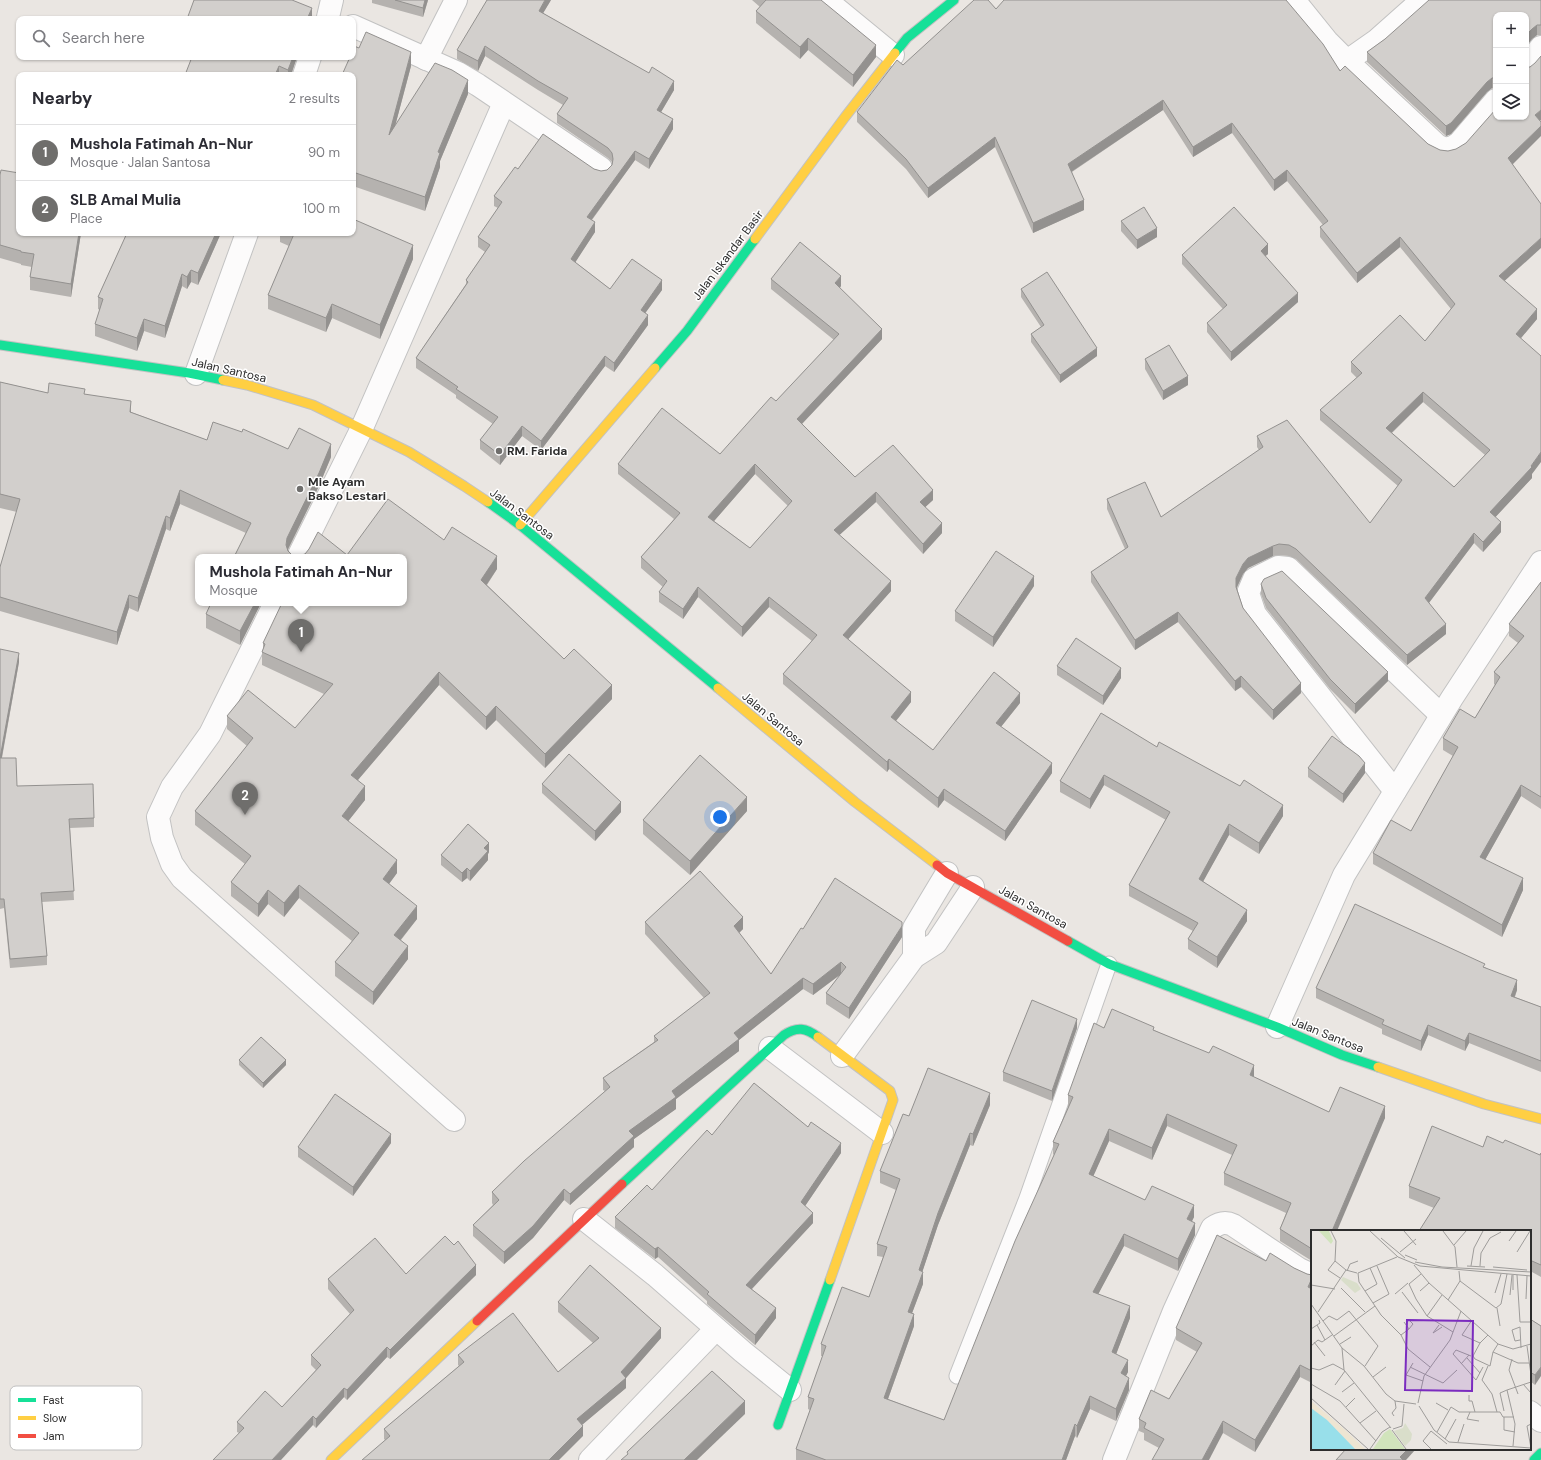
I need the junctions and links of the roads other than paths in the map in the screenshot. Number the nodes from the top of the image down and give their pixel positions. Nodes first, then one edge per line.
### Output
1 (456, 0) edge
2 (826, 0) edge
3 (954, 0) edge
4 (1294, 0) edge
5 (1422, 0) edge
6 (356, 27) edge
7 (1541, 47) edge
8 (893, 55) junction
9 (426, 59) junction
10 (309, 60) edge
11 (1529, 61) edge
12 (1347, 62) junction
13 (305, 72) edge
14 (504, 103) junction
15 (1493, 103) edge
16 (601, 168) dead end
17 (246, 236) edge
18 (0, 345) edge
19 (196, 374) junction
20 (361, 430) junction
21 (520, 525) junction
22 (299, 554) edge
23 (1541, 562) edge
24 (274, 606) edge
25 (1441, 715) junction
26 (1395, 791) junction
27 (947, 874) junction
28 (973, 888) junction
29 (914, 957) junction
30 (1109, 964) junction
31 (1276, 1027) junction
32 (770, 1048) junction
33 (842, 1056) junction
34 (1541, 1119) edge
35 (454, 1120) dead end
36 (882, 1134) junction
37 (584, 1219) junction
38 (1311, 1275) edge
39 (716, 1330) junction
40 (957, 1376) dead end
41 (790, 1390) junction
42 (1531, 1413) edge
43 (1541, 1420) edge
44 (778, 1425) dead end
45 (1541, 1453) edge
46 (331, 1460) edge
47 (590, 1460) edge
48 (1114, 1460) edge
49 (1534, 1460) edge

1 - 9 street
2 - 8 street
3 - 8 street, Jalan Iskandar Basir
4 - 12 street
5 - 12 street
6 - 9 street
7 - 11 street
8 - 21 street, Jalan Iskandar Basir
9 - 14 street
10 - 13 street
12 - 15 street
14 - 16 street
14 - 20 street
17 - 19 street
18 - 19 street, Jalan Santosa
19 - 20 street, Jalan Santosa
20 - 21 street, Jalan Santosa
20 - 22 street
21 - 27 street, Jalan Santosa
23 - 25 street
24 - 35 street
25 - 26 street
25 - 26 street
26 - 31 street
27 - 28 street, Jalan Santosa
27 - 29 street
28 - 29 street
28 - 30 street, Jalan Santosa
29 - 33 street
30 - 31 street, Jalan Santosa
30 - 40 lane
31 - 34 street, Jalan Santosa
32 - 33 street
32 - 36 street
32 - 37 street
33 - 36 street
36 - 41 street
37 - 39 street
37 - 46 street
38 - 48 street
39 - 41 street
39 - 47 street
41 - 44 street
42 - 43 street
45 - 49 street

